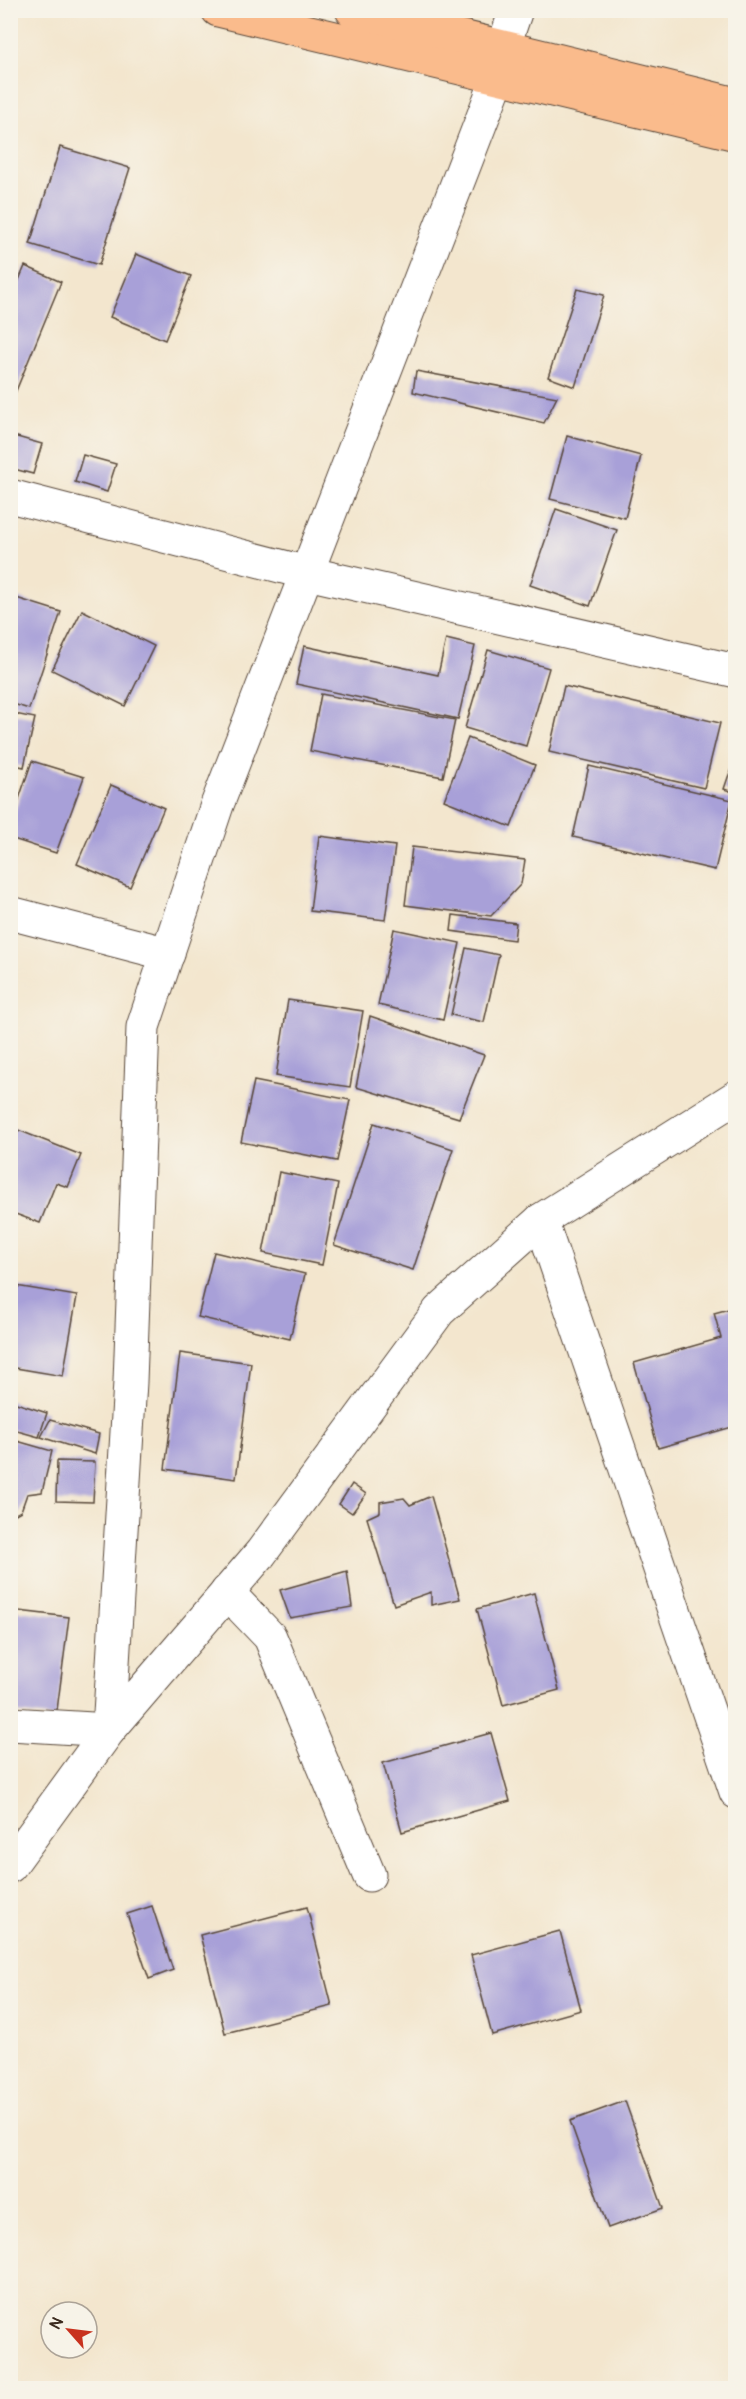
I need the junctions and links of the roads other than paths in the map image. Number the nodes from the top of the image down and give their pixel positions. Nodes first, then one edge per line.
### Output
1 (218, 10) edge
2 (352, 10) edge
3 (516, 10) edge
4 (501, 63) junction
5 (735, 104) edge
6 (735, 134) edge
7 (10, 496) edge
8 (308, 573) junction
9 (735, 671) edge
10 (10, 913) edge
11 (168, 954) junction
12 (735, 1097) edge
13 (542, 1220) junction
14 (227, 1592) junction
15 (10, 1724) edge
16 (109, 1730) junction
17 (735, 1792) edge
18 (10, 1866) edge
19 (369, 1875) dead end

1 - 4 main road
2 - 4 main road
3 - 4 street
4 - 5 main road
4 - 6 main road
4 - 8 street
7 - 8 street
8 - 9 street
8 - 11 street
10 - 11 street
11 - 16 street
12 - 13 street
13 - 14 street
13 - 17 street
14 - 16 street
14 - 19 street
15 - 16 street
16 - 18 street

